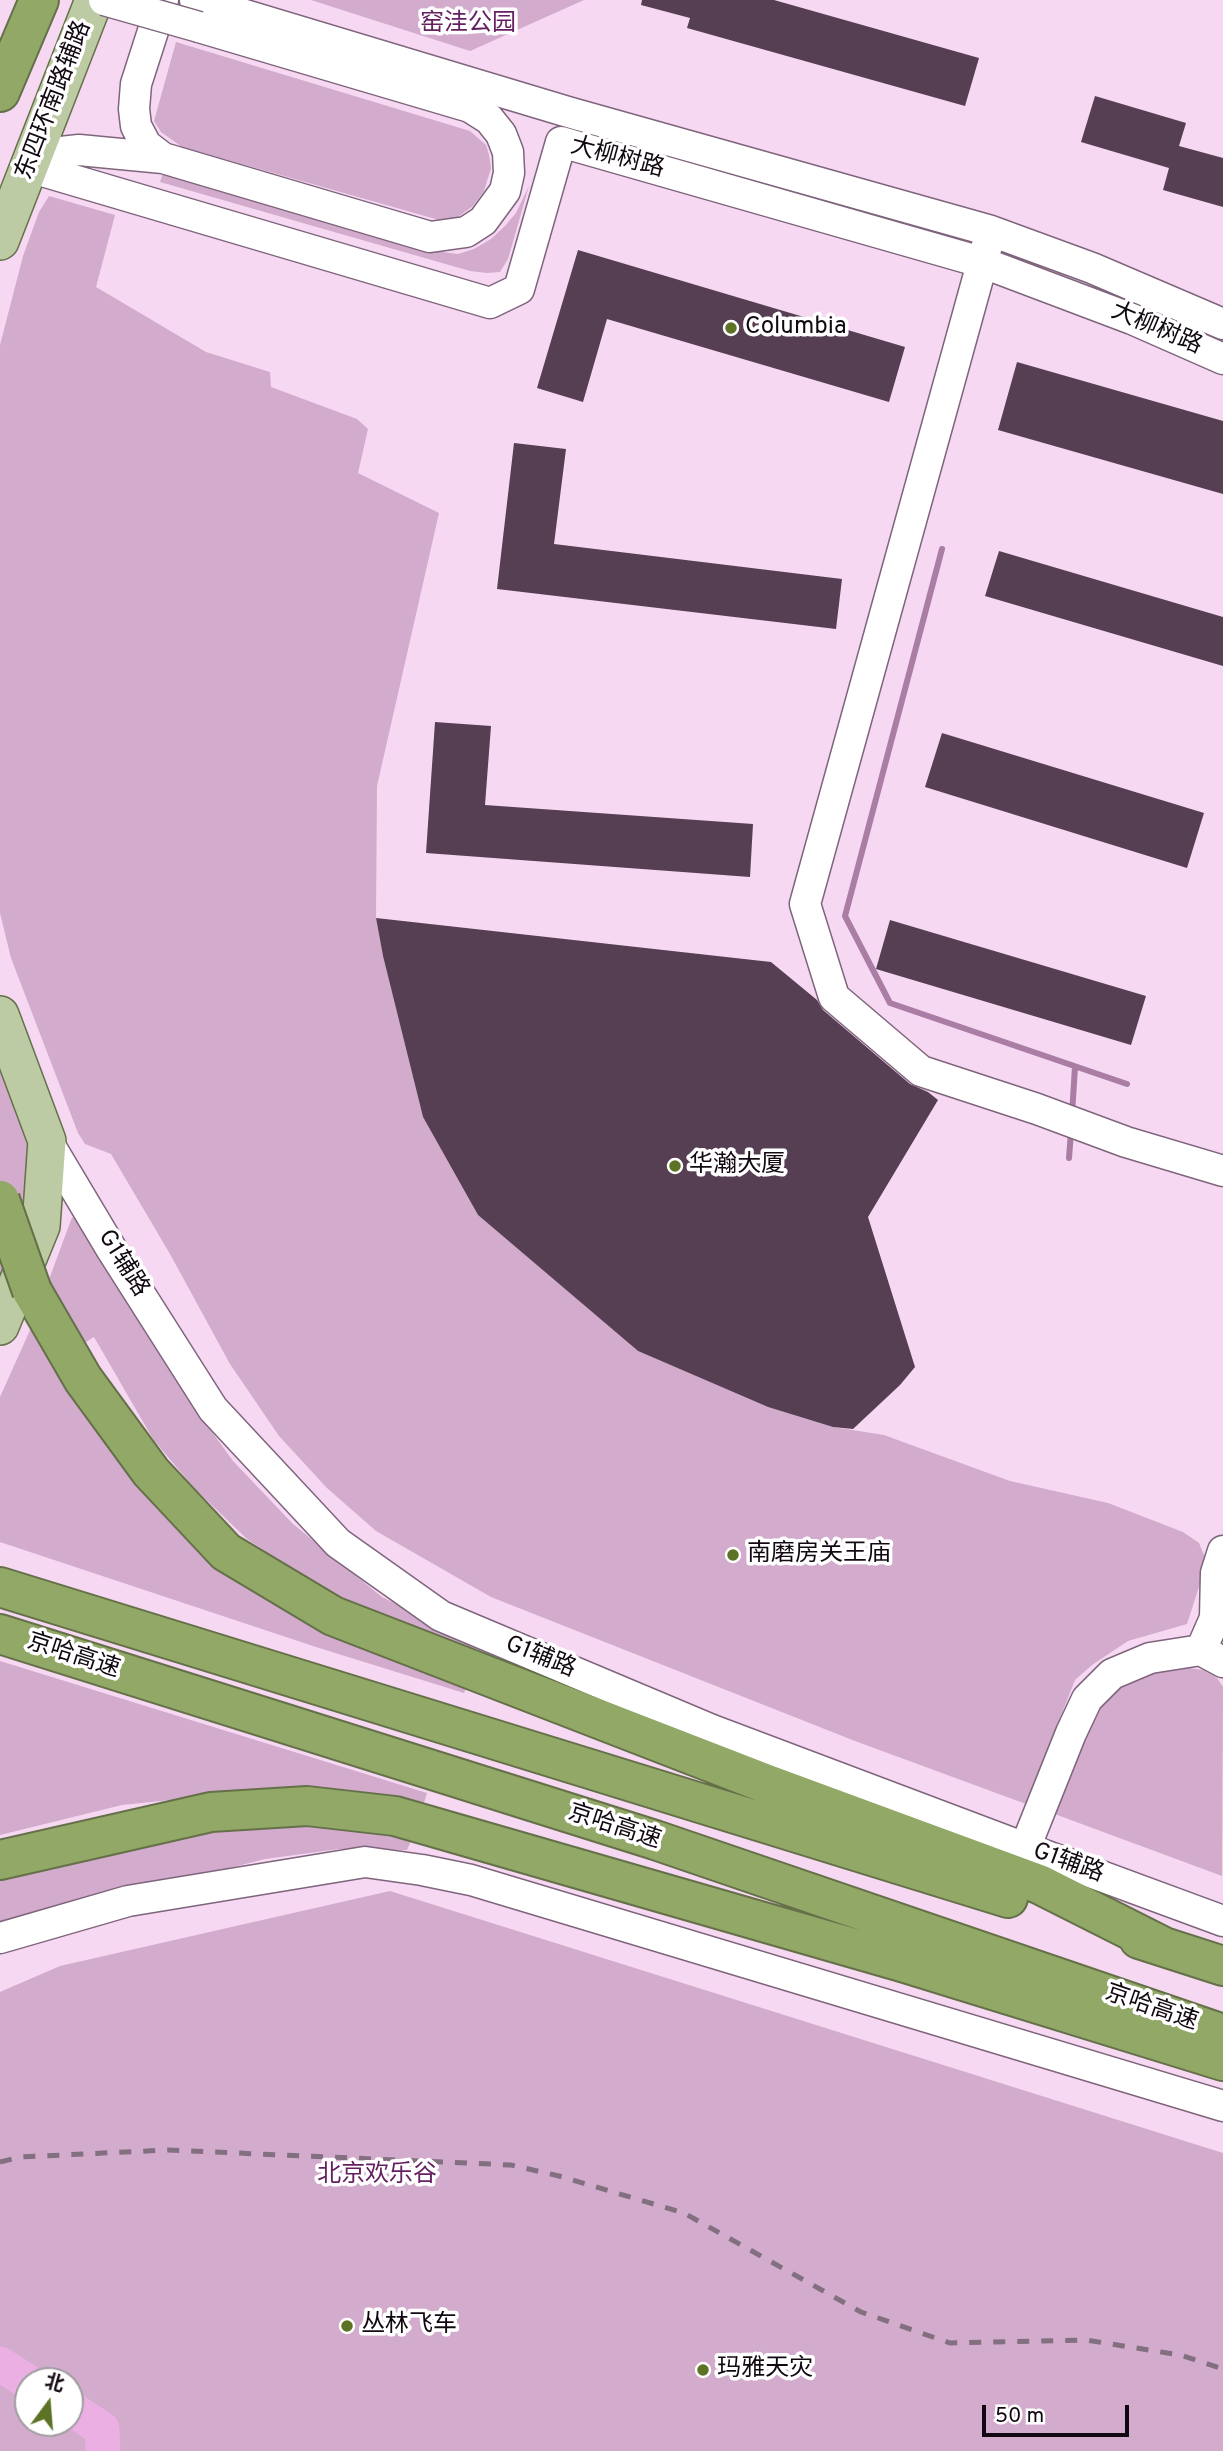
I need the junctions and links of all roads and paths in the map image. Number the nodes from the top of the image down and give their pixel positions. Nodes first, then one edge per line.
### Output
1 (39, 0) edge
2 (94, 0) edge
3 (104, 0) edge
4 (163, 0) edge
5 (197, 14) edge
6 (0, 92) edge
7 (568, 112) junction
8 (561, 142) junction
9 (163, 158) junction
10 (31, 161) junction
11 (991, 230) junction
12 (0, 242) edge
13 (981, 262) junction
14 (1223, 324) edge
15 (1223, 359) edge
16 (0, 1015) edge
17 (47, 1141) junction
18 (1223, 1171) edge
19 (0, 1200) edge
20 (0, 1236) edge
21 (32, 1291) junction
22 (0, 1326) edge
23 (1223, 1551) edge
24 (0, 1587) edge
25 (1219, 1619) edge
26 (0, 1633) edge
27 (1212, 1656) edge
28 (1025, 1849) junction
29 (0, 1860) edge
30 (1223, 1921) edge
31 (0, 1938) edge
32 (1162, 1946) junction
33 (1223, 1966) edge
34 (1223, 2034) edge
35 (1223, 2061) edge
36 (1223, 2106) edge

1 - 6 highway
2 - 10 main road, 东四环南路辅路
3 - 5 street, 大柳树路, bridge
4 - 9 street
5 - 7 street, 大柳树路
5 - 9 street, 大柳树路
7 - 8 street
7 - 11 street, 大柳树路
8 - 10 street, 大柳树路
8 - 13 street, 大柳树路
9 - 10 street, 大柳树路
10 - 12 main road, 东四环南路辅路
11 - 13 street
11 - 14 street, 大柳树路
13 - 15 street, 大柳树路
13 - 18 street
16 - 17 main road
17 - 22 main road
17 - 28 street, G1辅路
19 - 21 highway, bridge
20 - 21 highway, bridge
21 - 32 highway
23 - 25 street
24 - 32 highway, 京哈高速
25 - 27 street
26 - 34 highway, 京哈高速
27 - 28 street
28 - 30 street, G1辅路
29 - 35 highway
31 - 36 street
32 - 33 highway, 京哈高速

